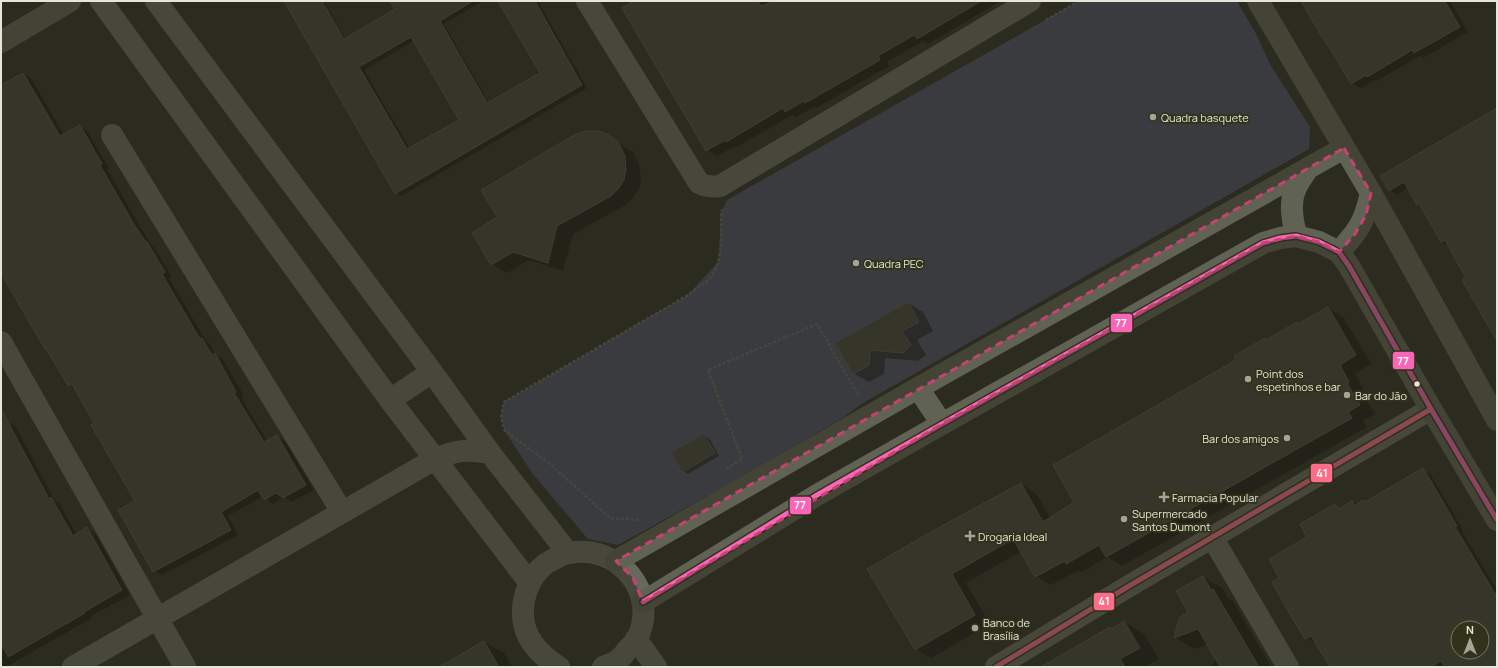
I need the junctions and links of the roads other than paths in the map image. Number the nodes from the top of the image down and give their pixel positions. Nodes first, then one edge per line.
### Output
1 (70, 1) edge
2 (101, 1) edge
3 (156, 1) edge
4 (587, 1) edge
5 (1030, 1) edge
6 (1258, 1) edge
7 (1, 42) edge
8 (112, 135) dead end
9 (1344, 148) junction
10 (1308, 168) junction
11 (1371, 193) junction
12 (1296, 236) junction
13 (1339, 252) junction
14 (1, 342) edge
15 (432, 372) junction
16 (918, 388) junction
17 (390, 400) junction
18 (1431, 409) junction
19 (1497, 420) edge
20 (942, 424) junction
21 (490, 453) junction
22 (435, 459) junction
23 (342, 512) junction
24 (1497, 520) edge
25 (1212, 537) junction
26 (568, 553) junction
27 (616, 561) junction
28 (529, 582) junction
29 (643, 602) junction
30 (158, 618) junction
31 (636, 639) junction
32 (73, 667) edge
33 (185, 667) edge
34 (559, 667) edge
35 (603, 667) edge
36 (656, 667) edge
37 (996, 667) edge
38 (1288, 667) edge

1 - 7 street
2 - 17 street
3 - 15 street
4 - 5 street
6 - 9 street
8 - 23 street
9 - 10 street
9 - 11 street
10 - 12 street
10 - 16 street
11 - 13 street
11 - 19 street
12 - 13 street
12 - 20 street
13 - 18 street
14 - 30 street
15 - 17 street
15 - 21 street
16 - 20 street
16 - 27 street
17 - 22 street
18 - 24 street
18 - 25 street
20 - 29 street
21 - 22 street
21 - 26 street
22 - 23 street
22 - 28 street
23 - 30 street
25 - 37 street
25 - 38 street
26 - 27 street
26 - 28 street
27 - 29 street
28 - 34 street
29 - 31 street
30 - 32 street
30 - 33 street
31 - 35 street
31 - 36 street

